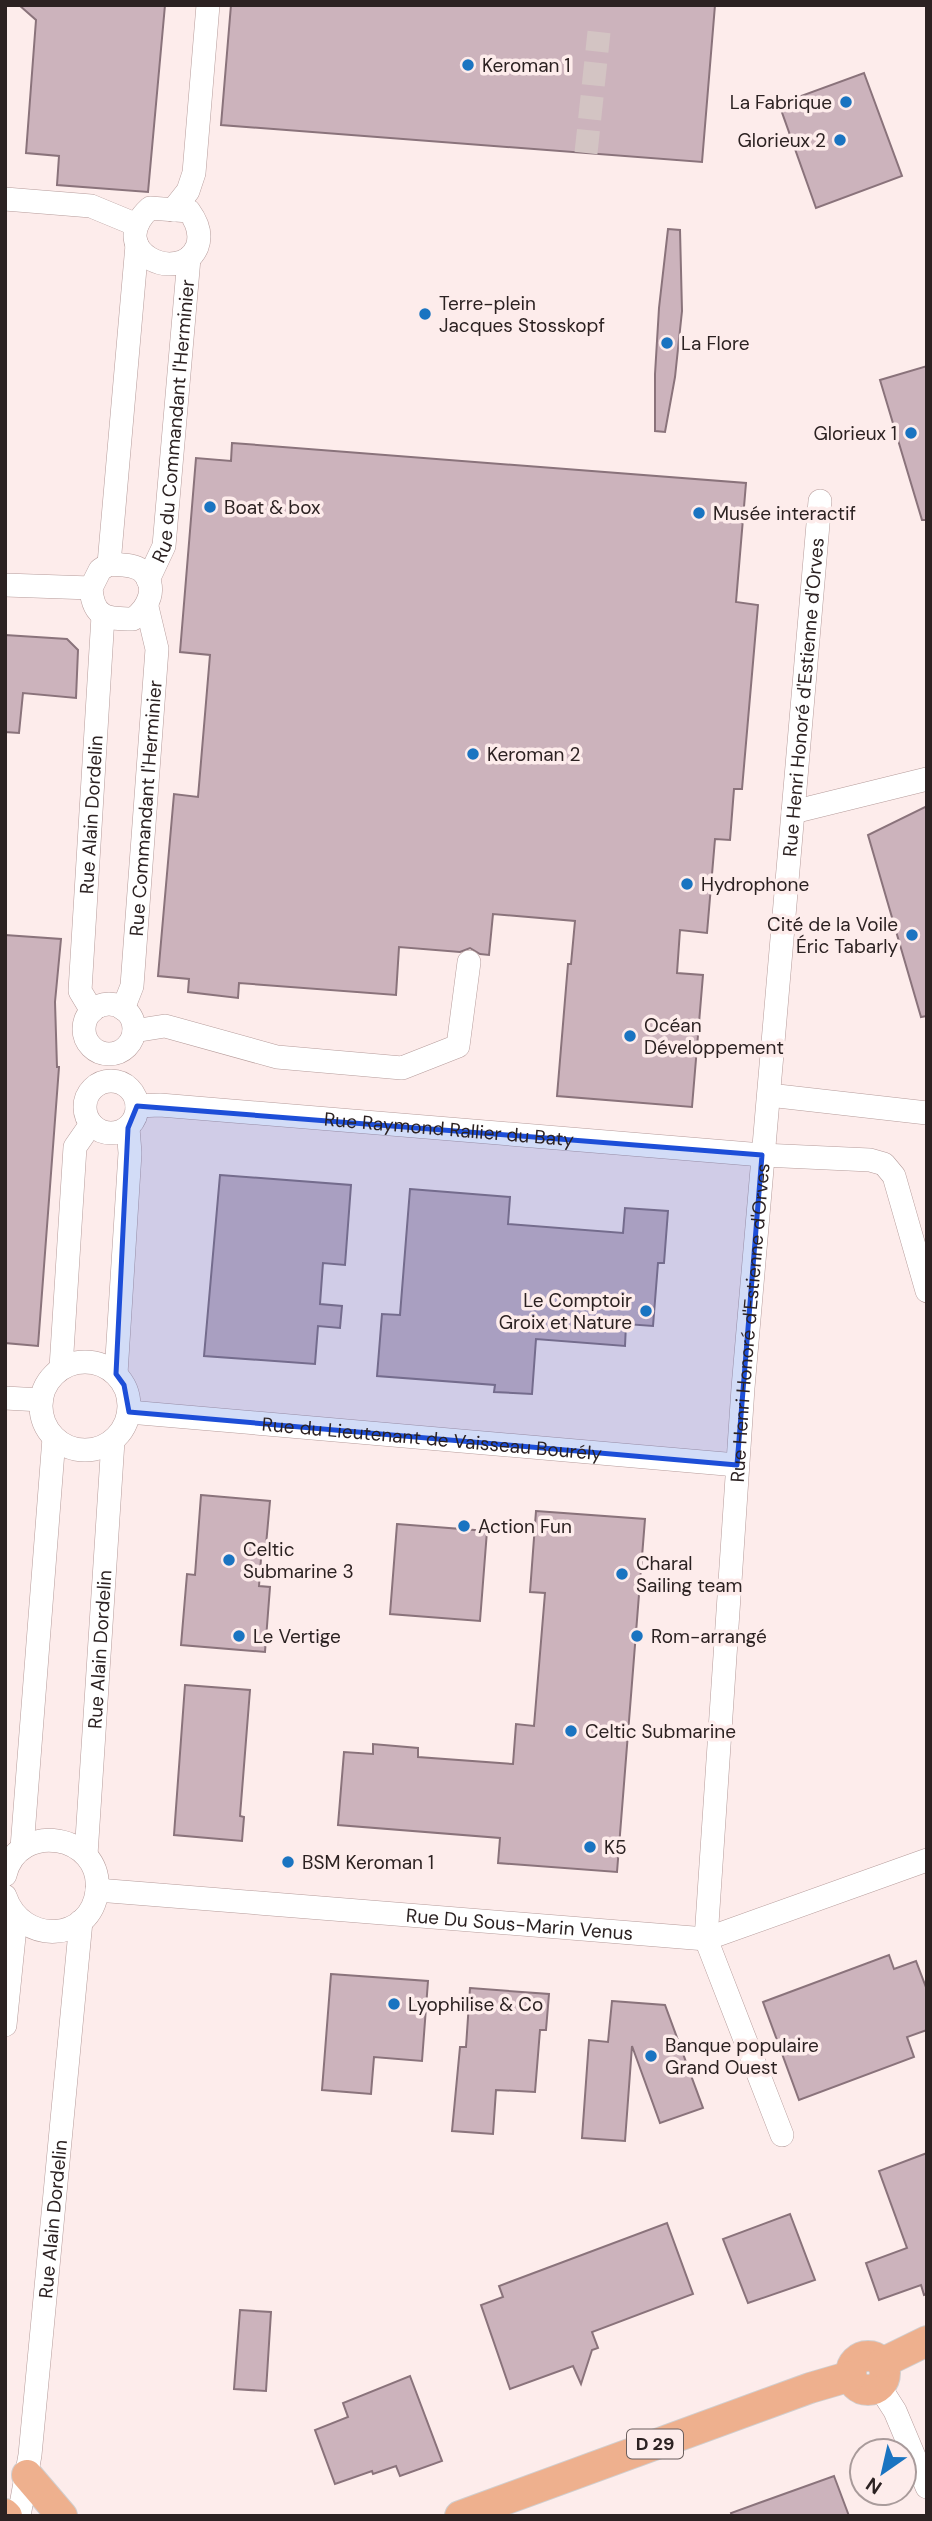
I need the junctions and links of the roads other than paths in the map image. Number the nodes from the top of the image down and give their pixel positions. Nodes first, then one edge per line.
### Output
1 (208, 5) edge
2 (5, 199) edge
3 (173, 210) junction
4 (137, 235) junction
5 (189, 258) junction
6 (820, 500) dead end
7 (109, 564) junction
8 (148, 580) junction
9 (5, 585) edge
10 (91, 589) junction
11 (147, 607) junction
12 (103, 616) junction
13 (927, 779) edge
14 (793, 812) junction
15 (469, 962) dead end
16 (123, 1009) junction
17 (92, 1011) junction
18 (130, 1039) junction
19 (91, 1047) junction
20 (93, 1088) junction
21 (769, 1095) junction
22 (133, 1096) junction
23 (927, 1113) edge
24 (91, 1124) junction
25 (128, 1128) junction
26 (762, 1155) junction
27 (927, 1290) edge
28 (61, 1368) junction
29 (116, 1374) junction
30 (5, 1398) edge
31 (41, 1400) junction
32 (129, 1412) junction
33 (54, 1438) junction
34 (113, 1441) junction
35 (737, 1465) junction
36 (22, 1848) junction
37 (86, 1855) junction
38 (927, 1860) edge
39 (5, 1875) edge
40 (97, 1890) junction
41 (5, 1896) edge
42 (16, 1917) junction
43 (81, 1921) junction
44 (706, 1939) junction
45 (5, 2025) edge
46 (782, 2134) dead end
47 (927, 2341) edge
48 (881, 2375) junction
49 (27, 2475) junction
50 (927, 2487) edge
51 (19, 2516) edge
52 (62, 2516) edge
53 (460, 2516) edge

1 - 3 street
2 - 4 street
3 - 4 street
3 - 5 street
4 - 5 street
4 - 7 street
5 - 8 street, Rue du Commandant l'Herminier
6 - 14 street, Rue Henri Honoré d'Estienne d'Orves
7 - 8 street
7 - 10 street
8 - 11 street
9 - 10 street
10 - 12 street
11 - 12 street
11 - 16 street, Rue Commandant l'Herminier
12 - 17 street, Rue Alain Dordelin
13 - 14 street
14 - 21 street, Rue Henri Honoré d'Estienne d'Orves
15 - 18 street
16 - 17 street
16 - 18 street
17 - 19 street
18 - 19 street
18 - 22 street
19 - 20 street
20 - 22 street
20 - 24 street
21 - 23 street
21 - 26 street, Rue Henri Honoré d'Estienne d'Orves
22 - 25 street
22 - 26 street, Rue Raymond Rallier du Baty
24 - 25 street
24 - 28 street
25 - 29 street
26 - 27 street, Rue Raymond Rallier du Baty
26 - 35 street, Rue Henri Honoré d'Estienne d'Orves
28 - 29 street
28 - 31 street
29 - 32 street
30 - 31 street
31 - 33 street
32 - 34 street, Rue Alain Dordelin
32 - 35 street, Rue du Lieutenant de Vaisseau Bourély
33 - 34 street
33 - 36 street
34 - 37 street, Rue Alain Dordelin
35 - 44 street, Rue Henri Honoré d'Estienne d'Orves
36 - 37 street
36 - 39 street
37 - 40 street, Rue Alain Dordelin
38 - 44 street, Rue Du Sous-Marin Venus
40 - 43 street, Rue Alain Dordelin
40 - 44 street, Rue Du Sous-Marin Venus
41 - 42 street
42 - 43 street
42 - 45 street
43 - 49 street, Rue Alain Dordelin
44 - 46 street, Rue Henri Honoré d'Estienne d'Orves
47 - 48 main road
48 - 50 street
48 - 53 main road, D 29
49 - 51 street, Rue Alain Dordelin
49 - 52 main road

